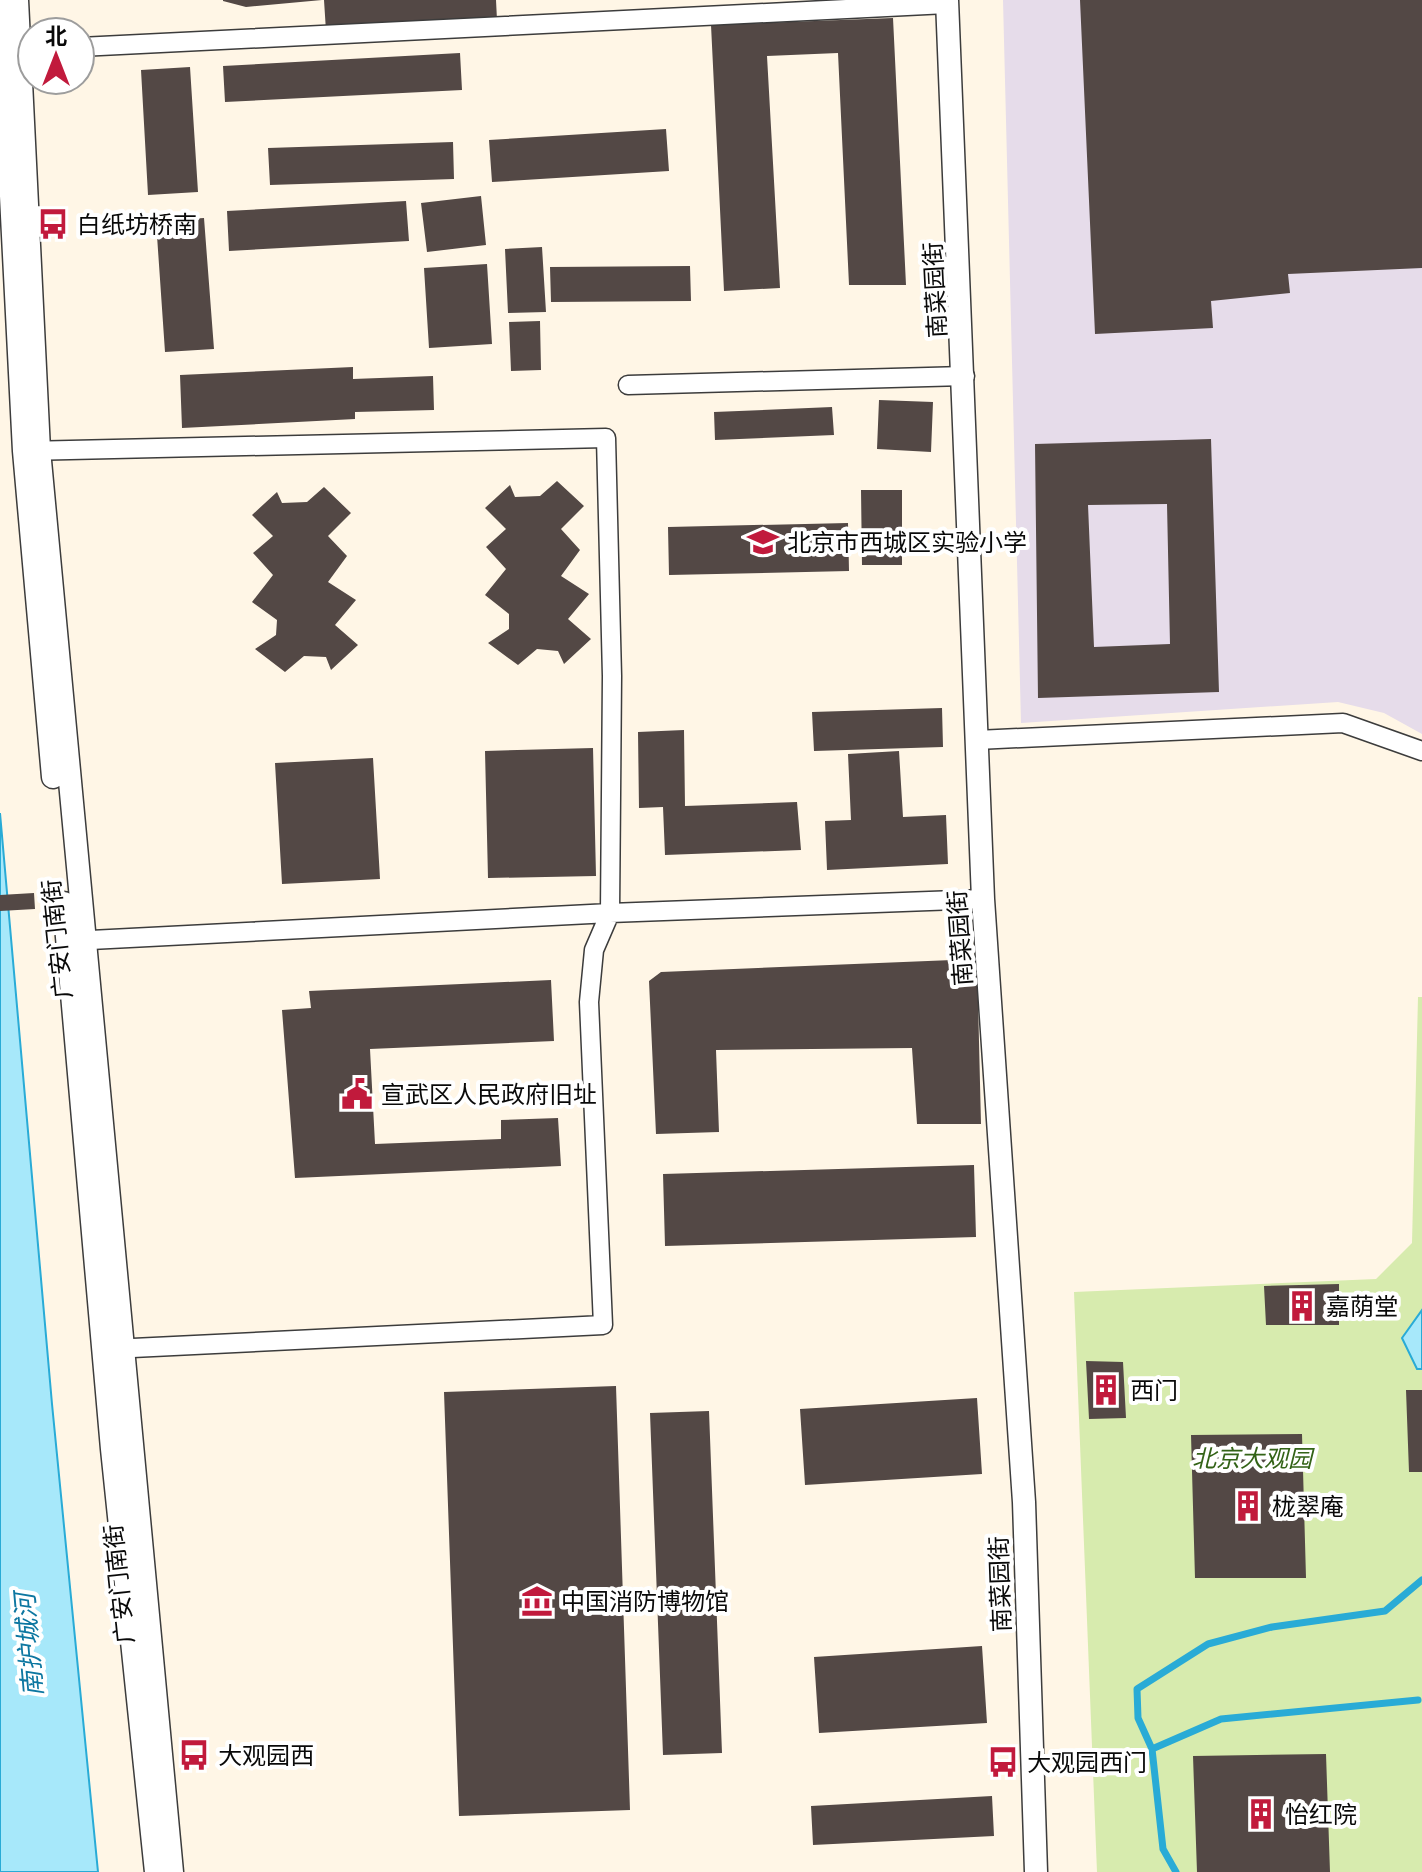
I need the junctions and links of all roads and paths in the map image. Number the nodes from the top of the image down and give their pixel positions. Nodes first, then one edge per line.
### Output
1 (1, 0) edge
2 (947, 2) edge
3 (16, 44) edge
4 (96, 46) edge
5 (19, 96) edge
6 (965, 376) junction
7 (628, 385) dead end
8 (31, 451) junction
9 (977, 740) junction
10 (1422, 751) edge
11 (983, 899) junction
12 (610, 913) junction
13 (76, 941) junction
14 (113, 1349) junction
15 (156, 1872) edge
16 (172, 1872) edge
17 (1036, 1872) edge

1 - 3 street, 广安门南街
2 - 4 street
2 - 6 street, 南菜园街
5 - 8 street, 广安门南街
6 - 7 street
6 - 9 street, 南菜园街
8 - 12 street
8 - 13 street, 广安门南街
9 - 10 street
9 - 11 street, 南菜园街
11 - 12 street
11 - 17 street, 南菜园街
12 - 13 street
12 - 14 street
13 - 14 street, 广安门南街
14 - 15 street, 广安门南街
14 - 16 street, 广安门南街

